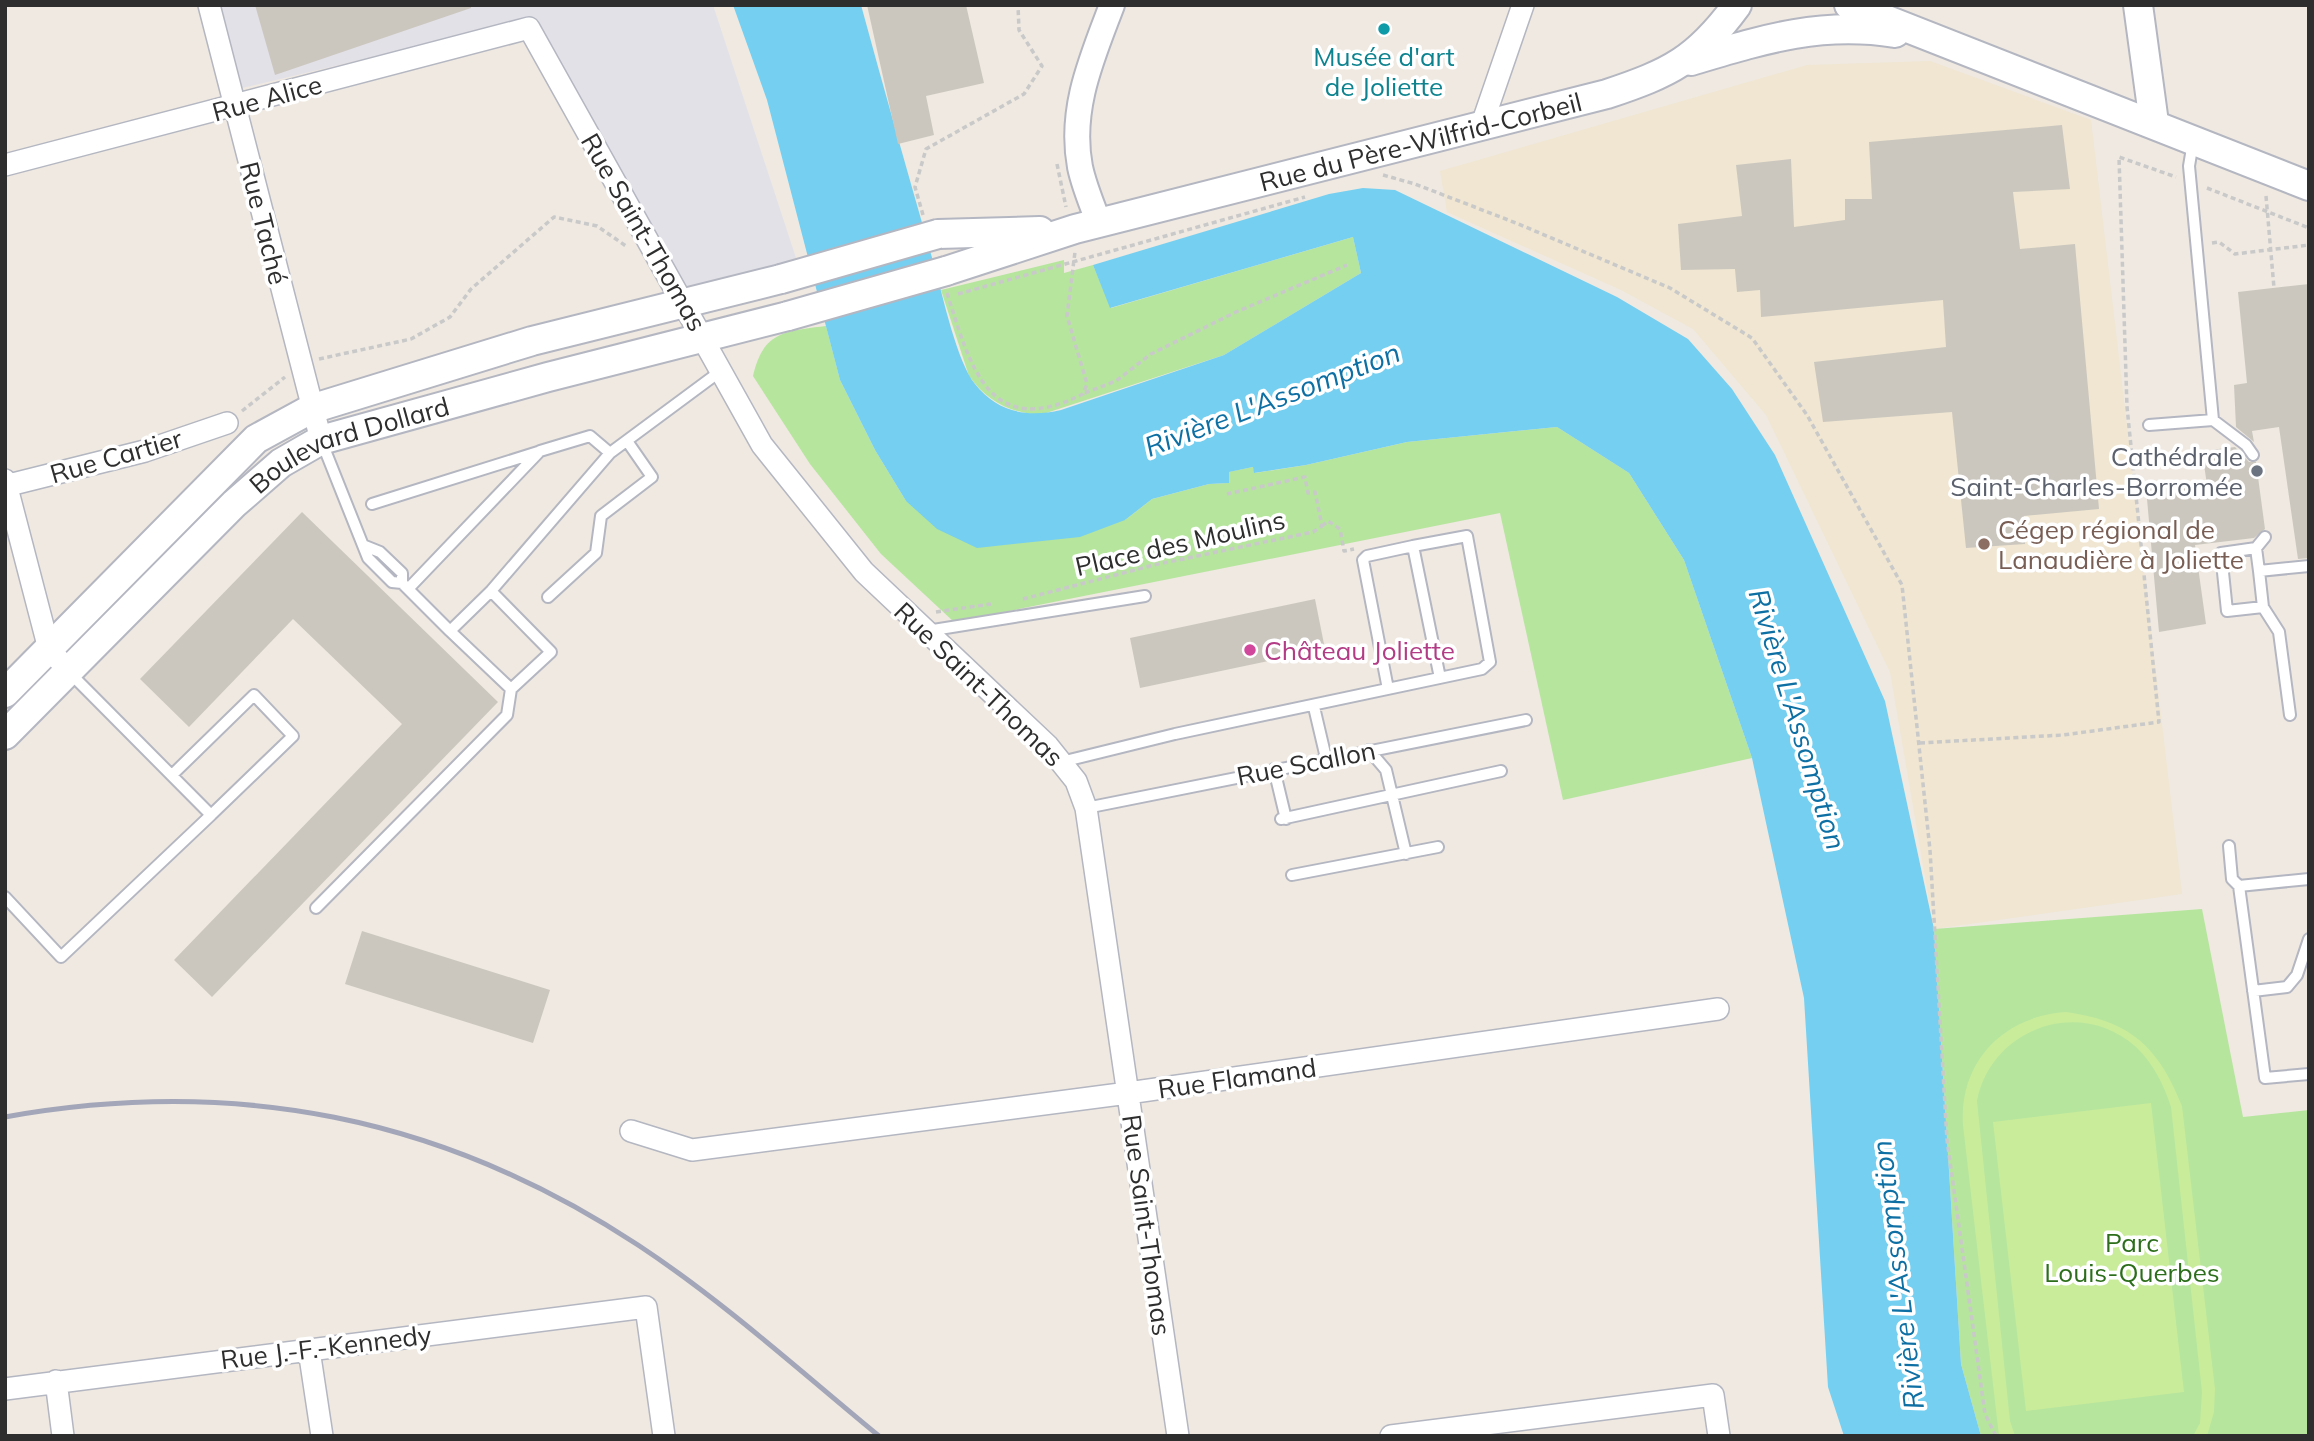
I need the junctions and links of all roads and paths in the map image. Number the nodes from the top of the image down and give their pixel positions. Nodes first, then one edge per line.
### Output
1 (209, 5) edge
2 (1018, 5) edge
3 (1112, 5) edge
4 (1523, 5) edge
5 (1737, 5) edge
6 (1849, 5) edge
7 (2138, 5) edge
8 (529, 28) joint
9 (1939, 40) junction
10 (1684, 63) junction
11 (234, 107) junction
12 (2154, 123) junction
13 (1481, 127) junction
14 (2194, 139) junction
15 (5, 165) edge
16 (1370, 179) dead end
17 (2191, 182) junction
18 (2309, 186) edge
19 (1317, 194) dead end
20 (2266, 196) dead end
21 (2268, 212) junction
22 (1087, 226) junction
23 (2309, 228) edge
24 (932, 230) junction
25 (2206, 243) dead end
26 (2309, 245) edge
27 (630, 250) dead end
28 (2273, 250) junction
29 (1076, 261) junction
30 (1347, 265) dead end
31 (781, 279) joint
32 (946, 284) junction
33 (2274, 288) dead end
34 (683, 301) junction
35 (788, 316) joint
36 (704, 338) junction
37 (300, 365) junction
38 (722, 370) junction
39 (1083, 394) junction
40 (311, 409) junction
41 (2213, 420) junction
42 (227, 423) joint
43 (2149, 425) dead end
44 (321, 440) junction
45 (626, 441) junction
46 (540, 451) junction
47 (610, 453) junction
48 (2253, 455) dead end
49 (6, 484) edge
50 (1227, 494) dead end
51 (372, 504) dead end
52 (1322, 526) junction
53 (2265, 537) dead end
54 (1413, 546) junction
55 (2256, 548) junction
56 (1363, 560) junction
57 (2309, 566) edge
58 (2259, 571) junction
59 (405, 586) junction
60 (491, 591) junction
61 (1145, 596) dead end
62 (548, 597) dead end
63 (1020, 599) dead end
64 (999, 603) dead end
65 (2263, 607) junction
66 (910, 615) junction
67 (450, 631) junction
68 (927, 631) junction
69 (49, 649) junction
70 (69, 671) junction
71 (1440, 678) junction
72 (512, 689) junction
73 (1388, 689) junction
74 (5, 693) edge
75 (1314, 707) junction
76 (2290, 715) dead end
77 (1526, 720) dead end
78 (5, 735) edge
79 (1919, 743) junction
80 (1369, 750) junction
81 (1325, 758) junction
82 (1061, 762) junction
83 (1274, 769) junction
84 (1501, 771) dead end
85 (172, 775) junction
86 (1393, 797) junction
87 (1086, 808) junction
88 (211, 815) junction
89 (2229, 846) dead end
90 (1438, 847) dead end
91 (1406, 854) junction
92 (1292, 875) dead end
93 (2309, 879) edge
94 (2239, 886) junction
95 (5, 897) edge
96 (316, 908) dead end
97 (2309, 939) edge
98 (2253, 990) junction
99 (1718, 1009) dead end
100 (2309, 1074) edge
101 (1128, 1093) junction
102 (631, 1131) dead end
103 (309, 1350) junction
104 (55, 1381) junction
105 (5, 1389) edge
106 (1471, 1431) edge
107 (63, 1436) edge
108 (322, 1436) edge
109 (664, 1436) edge
110 (1178, 1436) edge
111 (1391, 1436) edge
112 (1718, 1436) edge
113 (1996, 1436) edge

1 - 11 street, Rue Taché
2 - 24 path
3 - 22 street
4 - 13 street
5 - 10 main road, Rue du Père-Wilfrid-Corbeil
6 - 9 main road
7 - 12 main road
8 - 11 street, Rue Alice
8 - 34 street, Rue Saint-Thomas
9 - 10 main road
9 - 12 main road
10 - 13 main road, Rue du Père-Wilfrid-Corbeil
11 - 15 street, Rue Alice
11 - 37 street, Rue Taché
12 - 14 main road
13 - 22 main road, Rue du Père-Wilfrid-Corbeil
14 - 17 lane
14 - 18 main road
16 - 79 path
17 - 21 path
17 - 41 lane
17 - 79 path
19 - 29 path
20 - 21 path
21 - 23 path
21 - 28 path
22 - 24 main road, Rue du Père-Wilfrid-Corbeil
22 - 32 main road, Rue du Père-Wilfrid-Corbeil
24 - 31 main road, Rue du Père-Wilfrid-Corbeil, bridge
25 - 28 path
26 - 28 path
27 - 37 path
28 - 33 path
29 - 32 path
29 - 39 path
30 - 39 path
31 - 34 main road, Boulevard Dollard
32 - 35 main road, Rue du Père-Wilfrid-Corbeil, bridge
32 - 39 path
34 - 36 street, Rue Saint-Thomas
34 - 40 main road, Boulevard Dollard
35 - 36 main road, Boulevard Dollard
36 - 38 street, Rue Saint-Thomas
36 - 44 main road, Boulevard Dollard
37 - 40 street, Rue Taché
37 - 42 path
38 - 45 lane
38 - 66 street, Rue Saint-Thomas
40 - 44 street, Rue Taché
40 - 69 main road, Boulevard Dollard
41 - 43 lane
41 - 48 lane
42 - 49 street, Rue Cartier
44 - 59 lane
44 - 70 main road, Boulevard Dollard
45 - 47 lane
45 - 62 lane
46 - 47 lane
46 - 51 lane
46 - 59 lane
47 - 60 lane
49 - 69 street
50 - 52 path, Place des Moulins
52 - 56 path
52 - 63 path, Place des Moulins
53 - 55 lane
54 - 56 lane
54 - 71 lane
54 - 71 lane
55 - 58 lane
55 - 65 lane
56 - 73 lane
57 - 58 lane
58 - 65 lane
59 - 67 lane
60 - 67 lane
60 - 72 lane
61 - 68 lane
64 - 66 path
65 - 76 lane
66 - 68 street, Rue Saint-Thomas
67 - 72 lane
68 - 82 street, Rue Saint-Thomas
69 - 70 street
69 - 74 main road, Boulevard Dollard
70 - 78 main road, Boulevard Dollard
70 - 85 lane
71 - 73 lane
72 - 96 lane
73 - 75 lane
75 - 81 lane
75 - 82 lane
77 - 80 lane, Rue Scallon
79 - 113 path
80 - 81 lane, Rue Scallon
80 - 86 lane
81 - 83 lane, Rue Scallon
82 - 87 street, Rue Saint-Thomas
83 - 86 lane
83 - 87 lane, Rue Scallon
84 - 86 lane
85 - 88 lane
85 - 88 lane
86 - 91 lane
87 - 101 street, Rue Saint-Thomas
88 - 95 lane
89 - 94 lane
90 - 91 lane
91 - 92 lane
93 - 94 lane
94 - 98 lane
97 - 98 lane
98 - 100 lane
99 - 101 street, Rue Flamand
101 - 102 street, Rue Flamand
101 - 110 street, Rue Saint-Thomas
103 - 104 street, Rue J.-F.-Kennedy
103 - 108 street
103 - 109 street, Rue J.-F.-Kennedy
104 - 105 street, Rue J.-F.-Kennedy
104 - 107 street
106 - 111 street
106 - 112 street

